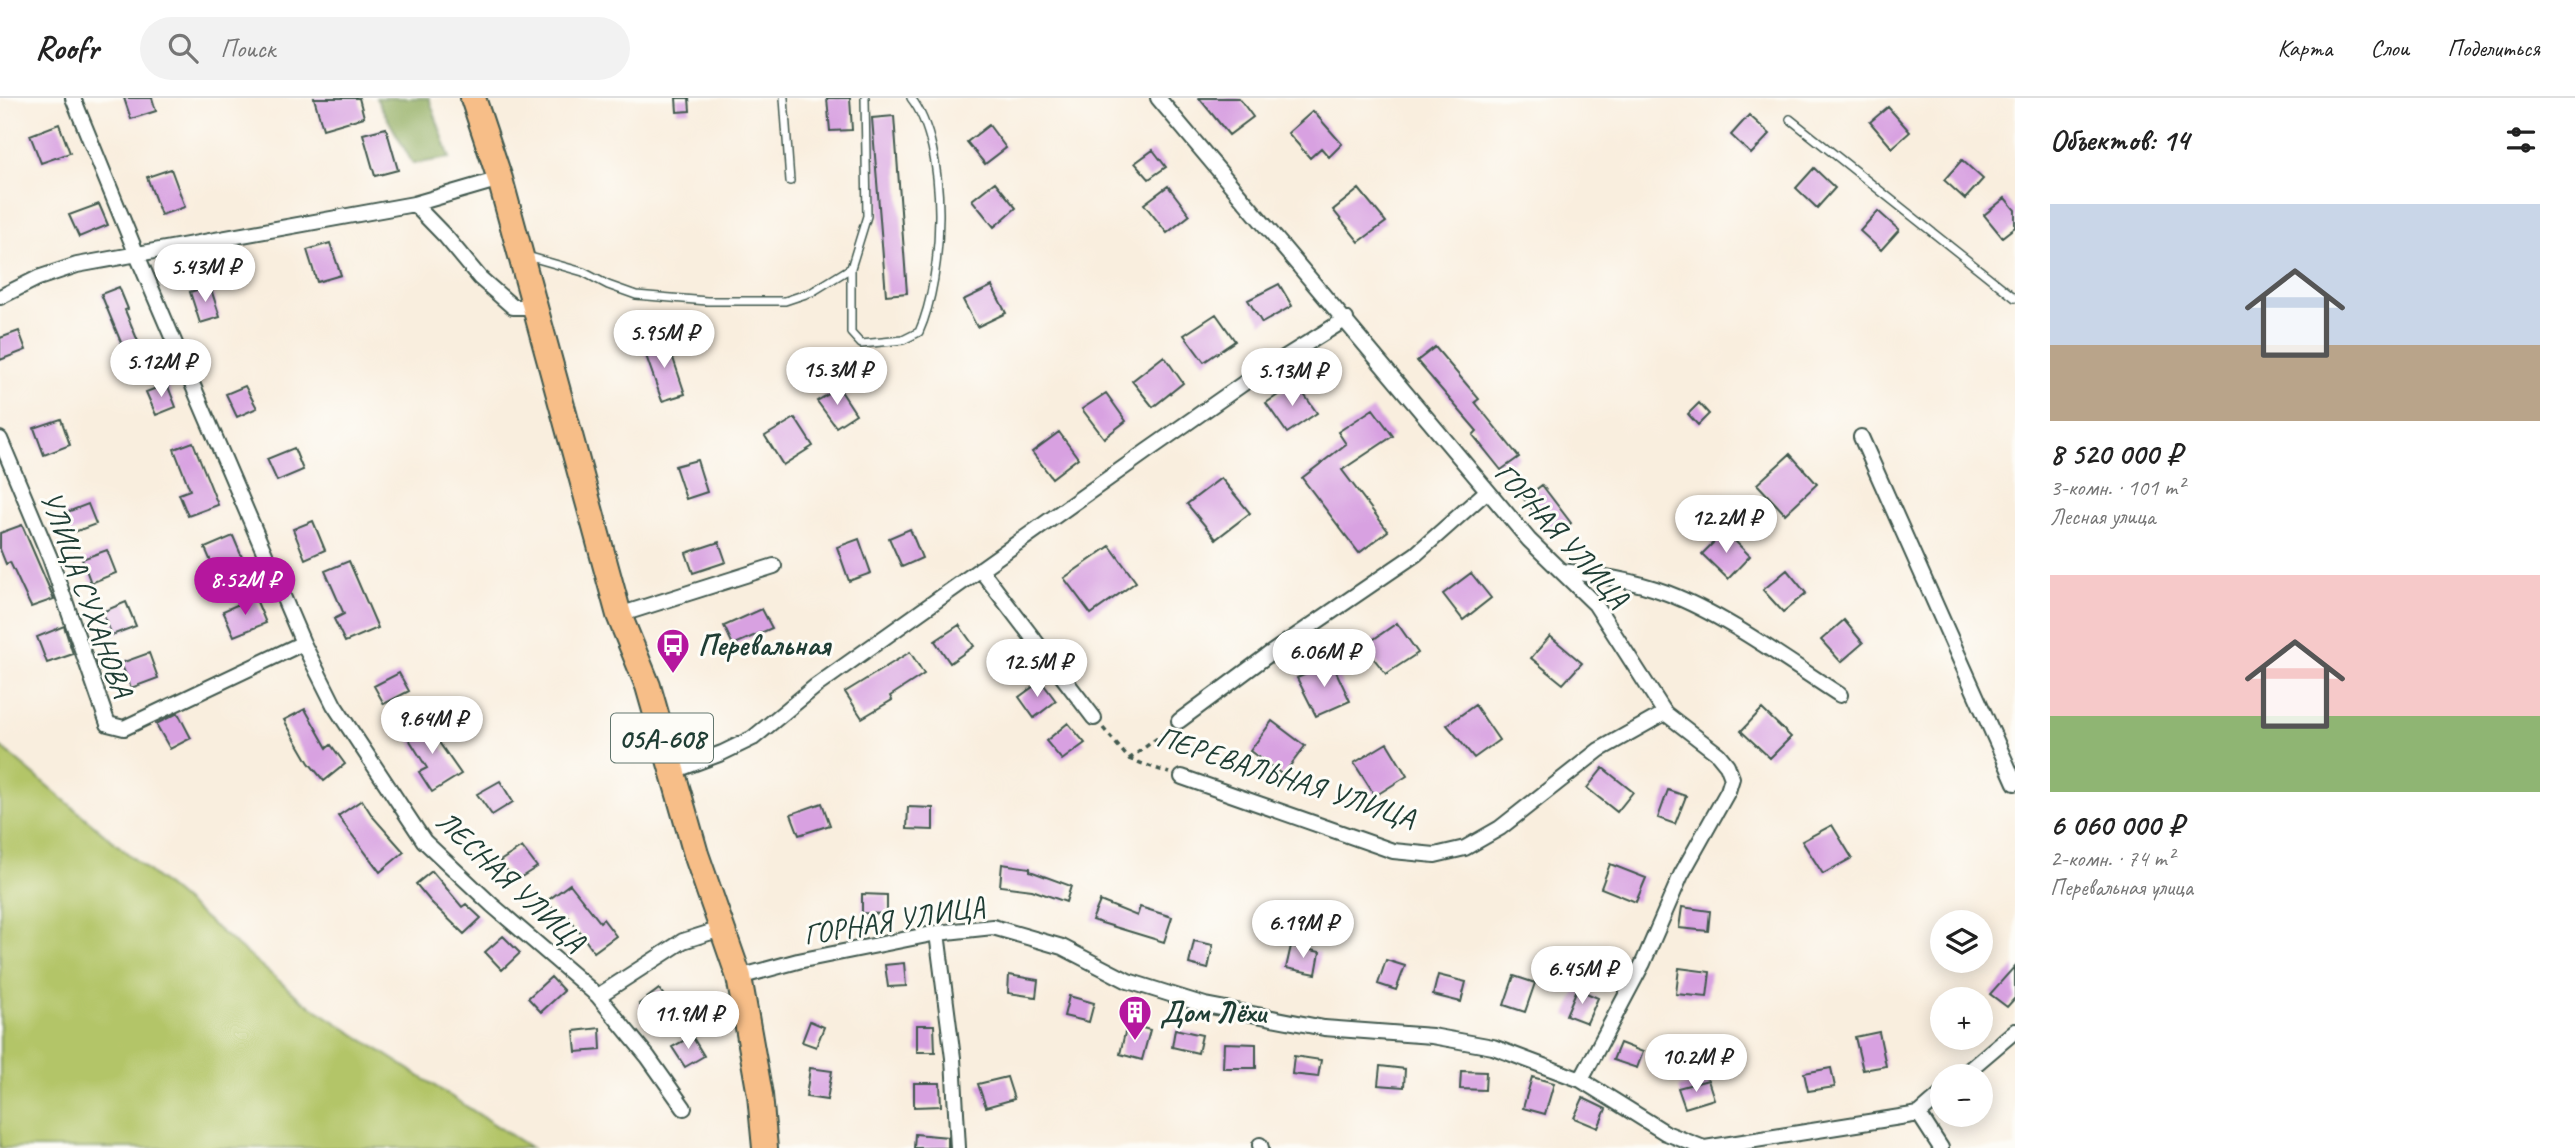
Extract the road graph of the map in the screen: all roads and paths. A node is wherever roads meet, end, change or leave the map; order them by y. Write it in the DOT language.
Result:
graph roads {
  1 [pos="73,98"];
  2 [pos="472,98"];
  3 [pos="784,98"];
  4 [pos="865,98"];
  5 [pos="911,98"];
  6 [pos="1158,98"];
  7 [pos="1790,119"];
  8 [pos="500,179"];
  9 [pos="790,180"];
  10 [pos="414,204"];
  11 [pos="520,254"];
  12 [pos="137,255"];
  13 [pos="851,268"];
  14 [pos="0,297"];
  15 [pos="2015,298"];
  16 [pos="534,307"];
  17 [pos="1346,319"];
  18 [pos="1861,437"];
  19 [pos="0,439"];
  20 [pos="1487,491"];
  21 [pos="774,566"];
  22 [pos="980,569"];
  23 [pos="1561,570"];
  24 [pos="619,615"];
  25 [pos="303,643"];
  26 [pos="1840,695"];
  27 [pos="1665,713"];
  28 [pos="1094,718"];
  29 [pos="1179,721"];
  30 [pos="1129,759"];
  31 [pos="671,772"];
  32 [pos="1181,777"];
  33 [pos="2015,783"];
  34 [pos="721,929"];
  35 [pos="937,933"];
  36 [pos="739,977"];
  37 [pos="598,996"];
  38 [pos="2015,1031"];
  39 [pos="1976,1064"];
  40 [pos="1581,1080"];
  41 [pos="1930,1104"];
  42 [pos="684,1108"];
  43 [pos="1919,1114"];
  44 [pos="765,1148"];
  45 [pos="958,1148"];
  46 [pos="1705,1148"];
  47 [pos="1941,1148"];
  1 -- 12 [label="street, ЛЕСНАЯ УЛИЦА"];
  2 -- 8 [label="highway, 05А-608"];
  3 -- 9 [label="lane"];
  4 -- 13 [label="lane"];
  5 -- 13 [label="lane"];
  6 -- 17 [label="street, ГОРНАЯ УЛИЦА"];
  7 -- 15 [label="lane"];
  8 -- 10 [label="street"];
  8 -- 11 [label="highway, 05А-608"];
  10 -- 12 [label="street"];
  10 -- 16 [label="street"];
  11 -- 13 [label="lane"];
  11 -- 16 [label="highway, 05А-608"];
  12 -- 14 [label="street"];
  12 -- 25 [label="street, ЛЕСНАЯ УЛИЦА"];
  16 -- 24 [label="highway, 05А-608"];
  17 -- 20 [label="street, ГОРНАЯ УЛИЦА"];
  17 -- 22 [label="street"];
  18 -- 33 [label="street"];
  19 -- 25 [label="street, УЛИЦА СУХАНОВА"];
  20 -- 23 [label="street, ГОРНАЯ УЛИЦА"];
  20 -- 29 [label="street"];
  21 -- 24 [label="street"];
  22 -- 28 [label="street"];
  22 -- 31 [label="street"];
  23 -- 26 [label="street"];
  23 -- 27 [label="street, ГОРНАЯ УЛИЦА"];
  24 -- 31 [label="highway, 05А-608"];
  25 -- 37 [label="street, ЛЕСНАЯ УЛИЦА"];
  27 -- 32 [label="street, ПЕРЕВАЛЬНАЯ УЛИЦА"];
  27 -- 40 [label="street, ГОРНАЯ УЛИЦА"];
  28 -- 30 [label="path, ПЕРЕВАЛЬНАЯ УЛИЦА"];
  29 -- 30 [label="path"];
  30 -- 32 [label="path, ПЕРЕВАЛЬНАЯ УЛИЦА"];
  31 -- 34 [label="highway, 05А-608"];
  34 -- 36 [label="highway, 05А-608"];
  34 -- 37 [label="street"];
  35 -- 36 [label="street, ГОРНАЯ УЛИЦА"];
  35 -- 40 [label="street, ГОРНАЯ УЛИЦА"];
  35 -- 45 [label="street"];
  36 -- 44 [label="highway, 05А-608"];
  37 -- 42 [label="street, ЛЕСНАЯ УЛИЦА"];
  38 -- 39 [label="street"];
  40 -- 46 [label="street, ГОРНАЯ УЛИЦА"];
  41 -- 43 [label="street"];
  43 -- 46 [label="street, ГОРНАЯ УЛИЦА"];
  43 -- 47 [label="street"];
}
